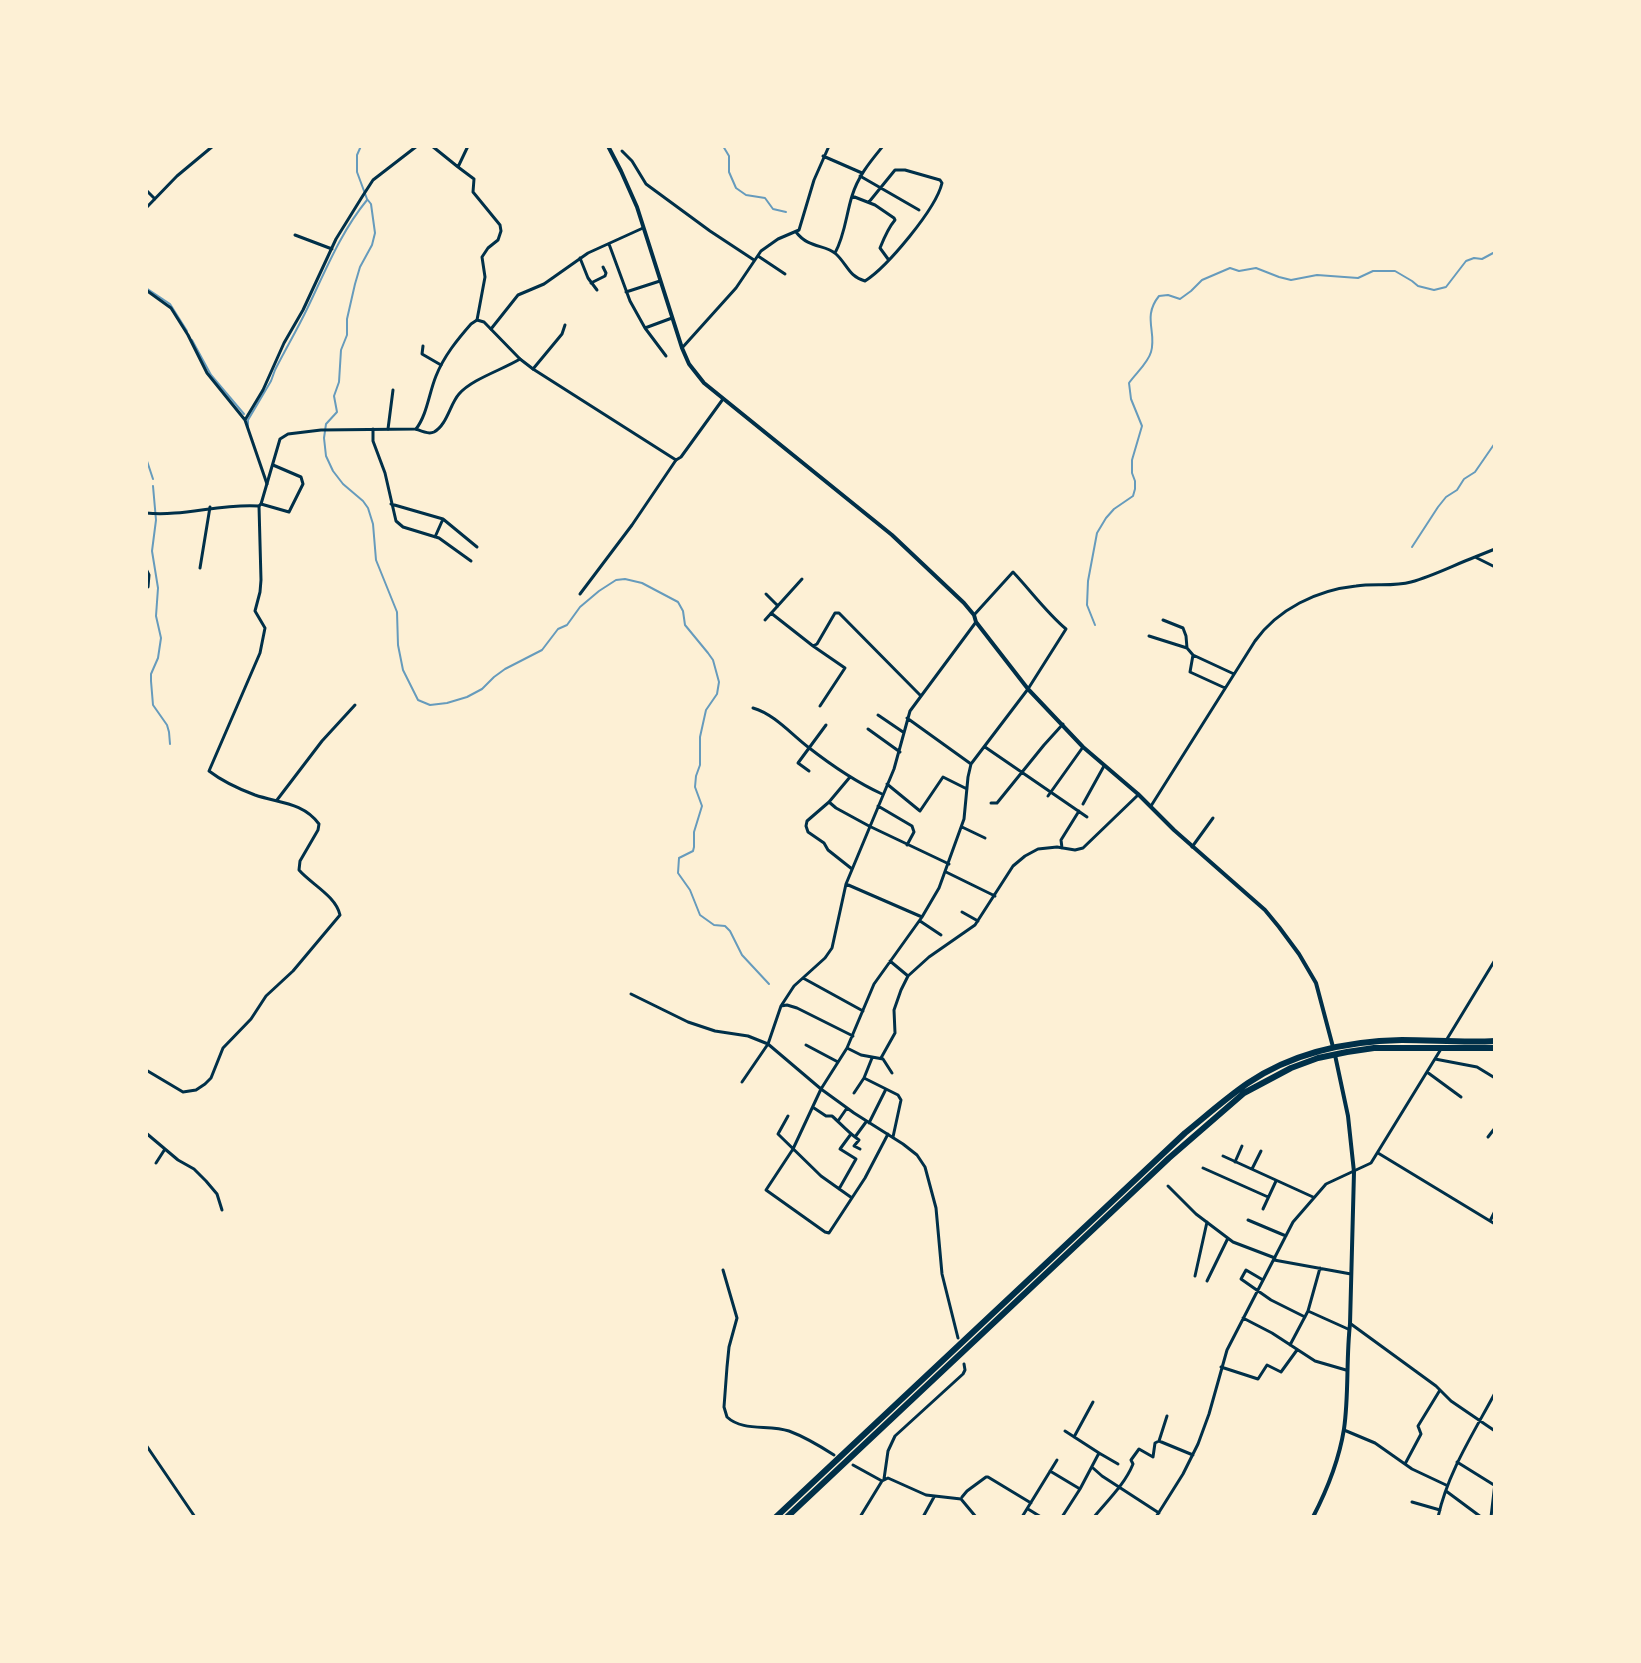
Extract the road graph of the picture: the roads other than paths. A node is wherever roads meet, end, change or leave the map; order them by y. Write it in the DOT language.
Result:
graph roads {
  1 [pos="213,146"];
  2 [pos="417,146"];
  3 [pos="432,146"];
  4 [pos="468,146"];
  5 [pos="608,146"];
  6 [pos="829,146"];
  7 [pos="883,146"];
  8 [pos="622,151"];
  9 [pos="823,156"];
  10 [pos="458,167"];
  11 [pos="861,174"];
  12 [pos="880,188"];
  13 [pos="146,190"];
  14 [pos="852,196"];
  15 [pos="155,199"];
  16 [pos="869,202"];
  17 [pos="146,208"];
  18 [pos="919,210"];
  19 [pos="643,228"];
  20 [pos="796,232"];
  21 [pos="295,235"];
  22 [pos="609,244"];
  23 [pos="332,249"];
  24 [pos="835,253"];
  25 [pos="580,258"];
  26 [pos="756,258"];
  27 [pos="888,259"];
  28 [pos="603,267"];
  29 [pos="785,274"];
  30 [pos="660,281"];
  31 [pos="591,283"];
  32 [pos="146,290"];
  33 [pos="597,290"];
  34 [pos="626,292"];
  35 [pos="672,318"];
  36 [pos="477,320"];
  37 [pos="565,325"];
  38 [pos="645,328"];
  39 [pos="491,329"];
  40 [pos="423,346"];
  41 [pos="682,348"];
  42 [pos="666,356"];
  43 [pos="520,359"];
  44 [pos="441,365"];
  45 [pos="533,369"];
  46 [pos="393,390"];
  47 [pos="723,399"];
  48 [pos="245,420"];
  49 [pos="373,429"];
  50 [pos="388,429"];
  51 [pos="416,429"];
  52 [pos="676,460"];
  53 [pos="273,465"];
  54 [pos="267,484"];
  55 [pos="391,504"];
  56 [pos="260,505"];
  57 [pos="210,507"];
  58 [pos="149,513"];
  59 [pos="443,519"];
  60 [pos="435,537"];
  61 [pos="477,547"];
  62 [pos="1495,549"];
  63 [pos="1475,557"];
  64 [pos="471,561"];
  65 [pos="1495,567"];
  66 [pos="200,568"];
  67 [pos="146,569"];
  68 [pos="802,579"];
  69 [pos="148,587"];
  70 [pos="580,594"];
  71 [pos="766,594"];
  72 [pos="778,606"];
  73 [pos="771,613"];
  74 [pos="974,615"];
  75 [pos="765,620"];
  76 [pos="1163,620"];
  77 [pos="976,622"];
  78 [pos="1149,636"];
  79 [pos="813,646"];
  80 [pos="1187,648"];
  81 [pos="1193,655"];
  82 [pos="1234,674"];
  83 [pos="1225,688"];
  84 [pos="1028,689"];
  85 [pos="920,695"];
  86 [pos="355,705"];
  87 [pos="820,706"];
  88 [pos="753,708"];
  89 [pos="878,715"];
  90 [pos="907,718"];
  91 [pos="1063,724"];
  92 [pos="826,725"];
  93 [pos="868,729"];
  94 [pos="903,732"];
  95 [pos="985,747"];
  96 [pos="1083,747"];
  97 [pos="809,748"];
  98 [pos="900,752"];
  99 [pos="971,764"];
  100 [pos="1104,766"];
  101 [pos="809,771"];
  102 [pos="1021,773"];
  103 [pos="850,777"];
  104 [pos="887,784"];
  105 [pos="967,789"];
  106 [pos="883,794"];
  107 [pos="1049,794"];
  108 [pos="1138,794"];
  109 [pos="277,800"];
  110 [pos="829,802"];
  111 [pos="991,803"];
  112 [pos="1083,804"];
  113 [pos="878,806"];
  114 [pos="1150,807"];
  115 [pos="1079,811"];
  116 [pos="1087,817"];
  117 [pos="1213,818"];
  118 [pos="869,826"];
  119 [pos="962,827"];
  120 [pos="985,838"];
  121 [pos="907,845"];
  122 [pos="1192,847"];
  123 [pos="1062,848"];
  124 [pos="949,864"];
  125 [pos="852,869"];
  126 [pos="946,872"];
  127 [pos="846,884"];
  128 [pos="995,896"];
  129 [pos="962,912"];
  130 [pos="921,919"];
  131 [pos="978,921"];
  132 [pos="941,935"];
  133 [pos="1495,960"];
  134 [pos="890,961"];
  135 [pos="908,976"];
  136 [pos="803,978"];
  137 [pos="631,994"];
  138 [pos="781,1006"];
  139 [pos="863,1011"];
  140 [pos="853,1036"];
  141 [pos="1495,1041"];
  142 [pos="768,1044"];
  143 [pos="806,1045"];
  144 [pos="847,1048"];
  145 [pos="1495,1048"];
  146 [pos="1436,1057"];
  147 [pos="872,1058"];
  148 [pos="881,1058"];
  149 [pos="838,1062"];
  150 [pos="146,1070"];
  151 [pos="1427,1072"];
  152 [pos="892,1073"];
  153 [pos="864,1078"];
  154 [pos="1495,1078"];
  155 [pos="742,1082"];
  156 [pos="821,1089"];
  157 [pos="886,1089"];
  158 [pos="854,1093"];
  159 [pos="1461,1097"];
  160 [pos="812,1106"];
  161 [pos="847,1108"];
  162 [pos="788,1116"];
  163 [pos="838,1121"];
  164 [pos="868,1122"];
  165 [pos="1495,1128"];
  166 [pos="146,1133"];
  167 [pos="853,1136"];
  168 [pos="890,1136"];
  169 [pos="1488,1137"];
  170 [pos="1242,1146"];
  171 [pos="165,1149"];
  172 [pos="793,1149"];
  173 [pos="860,1149"];
  174 [pos="1261,1151"];
  175 [pos="1378,1153"];
  176 [pos="1223,1156"];
  177 [pos="1235,1162"];
  178 [pos="156,1163"];
  179 [pos="1203,1168"];
  180 [pos="1252,1169"];
  181 [pos="1354,1172"];
  182 [pos="1276,1181"];
  183 [pos="1168,1186"];
  184 [pos="839,1189"];
  185 [pos="1268,1197"];
  186 [pos="1313,1197"];
  187 [pos="852,1198"];
  188 [pos="1263,1209"];
  189 [pos="222,1210"];
  190 [pos="1495,1211"];
  191 [pos="1248,1220"];
  192 [pos="1490,1221"];
  193 [pos="1207,1222"];
  194 [pos="1495,1224"];
  195 [pos="1286,1236"];
  196 [pos="1228,1238"];
  197 [pos="1274,1259"];
  198 [pos="1320,1268"];
  199 [pos="723,1270"];
  200 [pos="1351,1274"];
  201 [pos="1195,1276"];
  202 [pos="1263,1280"];
  203 [pos="1207,1281"];
  204 [pos="1257,1291"];
  205 [pos="1308,1311"];
  206 [pos="1305,1317"];
  207 [pos="1243,1318"];
  208 [pos="1350,1327"];
  209 [pos="958,1338"];
  210 [pos="1290,1345"];
  211 [pos="1297,1350"];
  212 [pos="964,1364"];
  213 [pos="1221,1367"];
  214 [pos="1346,1370"];
  215 [pos="1440,1390"];
  216 [pos="1495,1393"];
  217 [pos="1093,1402"];
  218 [pos="1167,1416"];
  219 [pos="1480,1421"];
  220 [pos="1344,1430"];
  221 [pos="1065,1431"];
  222 [pos="1495,1431"];
  223 [pos="1074,1437"];
  224 [pos="1159,1441"];
  225 [pos="146,1445"];
  226 [pos="1099,1453"];
  227 [pos="834,1455"];
  228 [pos="1193,1455"];
  229 [pos="1057,1460"];
  230 [pos="1457,1462"];
  231 [pos="1118,1464"];
  232 [pos="1405,1464"];
  233 [pos="853,1465"];
  234 [pos="1092,1467"];
  235 [pos="1050,1471"];
  236 [pos="883,1480"];
  237 [pos="1495,1484"];
  238 [pos="1119,1487"];
  239 [pos="1446,1488"];
  240 [pos="1080,1489"];
  241 [pos="934,1497"];
  242 [pos="961,1499"];
  243 [pos="1412,1502"];
  244 [pos="1031,1503"];
  245 [pos="1493,1506"];
  246 [pos="1028,1509"];
  247 [pos="1440,1510"];
  248 [pos="1158,1515"];
  249 [pos="195,1517"];
  250 [pos="776,1517"];
  251 [pos="787,1517"];
  252 [pos="860,1517"];
  253 [pos="923,1517"];
  254 [pos="976,1517"];
  255 [pos="1022,1517"];
  256 [pos="1041,1517"];
  257 [pos="1062,1517"];
  258 [pos="1094,1517"];
  259 [pos="1313,1517"];
  260 [pos="1438,1517"];
  261 [pos="1481,1517"];
  262 [pos="1491,1517"];
  1 -- 15 [label="street"];
  2 -- 23 [label="street"];
  3 -- 10 [label="street"];
  4 -- 10 [label="street"];
  5 -- 19 [label="main road"];
  6 -- 9 [label="street"];
  7 -- 11 [label="street"];
  8 -- 26 [label="street"];
  9 -- 11 [label="street"];
  9 -- 20 [label="street"];
  10 -- 36 [label="street"];
  11 -- 12 [label="street"];
  11 -- 14 [label="street"];
  12 -- 16 [label="street"];
  12 -- 18 [label="street"];
  12 -- 27 [label="street"];
  13 -- 15 [label="street"];
  14 -- 16 [label="street"];
  14 -- 24 [label="street"];
  15 -- 17 [label="street"];
  16 -- 27 [label="street"];
  19 -- 22 [label="street"];
  19 -- 30 [label="main road"];
  20 -- 24 [label="street"];
  20 -- 26 [label="street"];
  21 -- 23 [label="street"];
  22 -- 25 [label="street"];
  22 -- 34 [label="street"];
  23 -- 48 [label="street"];
  24 -- 27 [label="street"];
  25 -- 31 [label="street"];
  25 -- 39 [label="street"];
  26 -- 29 [label="street"];
  26 -- 41 [label="street"];
  28 -- 31 [label="street"];
  30 -- 34 [label="street"];
  30 -- 35 [label="main road"];
  31 -- 33 [label="street"];
  32 -- 48 [label="street"];
  34 -- 38 [label="street"];
  35 -- 38 [label="street"];
  35 -- 41 [label="main road"];
  36 -- 39 [label="street"];
  36 -- 44 [label="street"];
  37 -- 45 [label="street"];
  38 -- 42 [label="street"];
  39 -- 43 [label="street"];
  40 -- 44 [label="street"];
  41 -- 47 [label="main road"];
  43 -- 45 [label="street"];
  43 -- 51 [label="street"];
  44 -- 51 [label="street"];
  45 -- 52 [label="street"];
  46 -- 50 [label="street"];
  47 -- 52 [label="street"];
  47 -- 74 [label="main road"];
  48 -- 54 [label="street"];
  49 -- 50 [label="street"];
  49 -- 53 [label="street"];
  49 -- 55 [label="street"];
  50 -- 51 [label="street"];
  52 -- 70 [label="street"];
  53 -- 54 [label="street"];
  53 -- 56 [label="street"];
  54 -- 56 [label="street"];
  55 -- 59 [label="street"];
  55 -- 60 [label="street"];
  56 -- 57 [label="street"];
  56 -- 109 [label="street"];
  57 -- 58 [label="street"];
  57 -- 66 [label="street"];
  59 -- 60 [label="street"];
  59 -- 61 [label="street"];
  60 -- 64 [label="street"];
  62 -- 63 [label="street"];
  63 -- 65 [label="street"];
  63 -- 82 [label="street"];
  67 -- 69 [label="street"];
  68 -- 72 [label="street"];
  71 -- 72 [label="street"];
  72 -- 73 [label="street"];
  73 -- 75 [label="street"];
  73 -- 79 [label="street"];
  74 -- 77 [label="main road"];
  74 -- 84 [label="street"];
  76 -- 80 [label="street"];
  77 -- 84 [label="main road"];
  77 -- 85 [label="street"];
  78 -- 80 [label="street"];
  79 -- 85 [label="street"];
  79 -- 87 [label="street"];
  80 -- 81 [label="street"];
  81 -- 82 [label="street"];
  81 -- 83 [label="street"];
  82 -- 83 [label="street"];
  83 -- 114 [label="street"];
  84 -- 91 [label="main road"];
  84 -- 95 [label="street"];
  85 -- 90 [label="street"];
  86 -- 109 [label="street"];
  88 -- 97 [label="street"];
  89 -- 94 [label="street"];
  90 -- 94 [label="street"];
  90 -- 99 [label="street"];
  91 -- 96 [label="main road"];
  91 -- 102 [label="street"];
  92 -- 97 [label="street"];
  93 -- 98 [label="street"];
  94 -- 98 [label="street"];
  95 -- 99 [label="street"];
  95 -- 102 [label="street"];
  96 -- 100 [label="main road"];
  96 -- 107 [label="street"];
  97 -- 101 [label="street"];
  97 -- 103 [label="street"];
  98 -- 104 [label="street"];
  99 -- 105 [label="street"];
  100 -- 108 [label="main road"];
  100 -- 112 [label="street"];
  102 -- 107 [label="street"];
  102 -- 111 [label="street"];
  103 -- 106 [label="street"];
  103 -- 110 [label="street"];
  104 -- 105 [label="street"];
  104 -- 106 [label="street"];
  105 -- 119 [label="street"];
  106 -- 113 [label="street"];
  107 -- 115 [label="street"];
  108 -- 114 [label="main road"];
  108 -- 123 [label="street"];
  109 -- 150 [label="street"];
  110 -- 118 [label="street"];
  110 -- 125 [label="street"];
  113 -- 118 [label="street"];
  113 -- 121 [label="street"];
  114 -- 122 [label="main road"];
  115 -- 116 [label="street"];
  115 -- 123 [label="street"];
  117 -- 122 [label="street"];
  118 -- 121 [label="street"];
  118 -- 125 [label="street"];
  119 -- 120 [label="street"];
  119 -- 124 [label="street"];
  121 -- 124 [label="street"];
  122 -- 181 [label="main road"];
  123 -- 128 [label="street"];
  124 -- 126 [label="street"];
  125 -- 127 [label="street"];
  126 -- 128 [label="street"];
  126 -- 130 [label="street"];
  127 -- 130 [label="street"];
  127 -- 136 [label="street"];
  128 -- 131 [label="street"];
  129 -- 131 [label="street"];
  130 -- 132 [label="street"];
  130 -- 134 [label="street"];
  131 -- 135 [label="street"];
  133 -- 146 [label="street"];
  134 -- 135 [label="street"];
  134 -- 139 [label="street"];
  135 -- 148 [label="street"];
  136 -- 138 [label="street"];
  136 -- 139 [label="street"];
  137 -- 142 [label="street"];
  138 -- 140 [label="street"];
  138 -- 142 [label="street"];
  139 -- 140 [label="street"];
  140 -- 144 [label="street"];
  141 -- 250 [label="highway"];
  142 -- 155 [label="street"];
  142 -- 156 [label="street"];
  143 -- 149 [label="street"];
  144 -- 147 [label="street"];
  144 -- 149 [label="street"];
  145 -- 251 [label="highway"];
  146 -- 151 [label="street"];
  146 -- 154 [label="street"];
  147 -- 148 [label="street"];
  147 -- 153 [label="street"];
  148 -- 152 [label="street"];
  149 -- 156 [label="street"];
  151 -- 159 [label="street"];
  151 -- 175 [label="street"];
  153 -- 157 [label="street"];
  153 -- 158 [label="street"];
  156 -- 160 [label="street"];
  156 -- 161 [label="street"];
  157 -- 164 [label="street"];
  157 -- 168 [label="street"];
  160 -- 163 [label="street"];
  160 -- 172 [label="street"];
  161 -- 163 [label="street"];
  161 -- 164 [label="street"];
  162 -- 172 [label="street"];
  163 -- 167 [label="street"];
  164 -- 167 [label="street"];
  164 -- 168 [label="street"];
  165 -- 169 [label="street"];
  166 -- 171 [label="street"];
  167 -- 173 [label="street"];
  167 -- 184 [label="street"];
  168 -- 187 [label="street"];
  168 -- 209 [label="street"];
  170 -- 177 [label="street"];
  171 -- 178 [label="street"];
  171 -- 189 [label="street"];
  172 -- 184 [label="street"];
  172 -- 187 [label="street"];
  174 -- 180 [label="street"];
  175 -- 181 [label="street"];
  175 -- 192 [label="street"];
  176 -- 177 [label="street"];
  177 -- 180 [label="street"];
  179 -- 185 [label="street"];
  180 -- 182 [label="street"];
  181 -- 186 [label="street"];
  181 -- 200 [label="main road"];
  182 -- 185 [label="street"];
  182 -- 186 [label="street"];
  183 -- 193 [label="street"];
  184 -- 187 [label="street"];
  185 -- 188 [label="street"];
  186 -- 195 [label="street"];
  190 -- 192 [label="street"];
  191 -- 195 [label="street"];
  192 -- 194 [label="street"];
  193 -- 196 [label="street"];
  193 -- 201 [label="street"];
  195 -- 197 [label="street"];
  196 -- 197 [label="street"];
  196 -- 203 [label="street"];
  197 -- 198 [label="street"];
  197 -- 202 [label="street"];
  198 -- 200 [label="street"];
  198 -- 205 [label="street"];
  199 -- 227 [label="street"];
  200 -- 208 [label="main road"];
  202 -- 204 [label="street"];
  202 -- 204 [label="street"];
  204 -- 206 [label="street"];
  204 -- 207 [label="street"];
  205 -- 206 [label="street"];
  205 -- 208 [label="street"];
  206 -- 210 [label="street"];
  207 -- 210 [label="street"];
  207 -- 213 [label="street"];
  208 -- 214 [label="main road"];
  208 -- 215 [label="street"];
  210 -- 211 [label="street"];
  211 -- 213 [label="street"];
  211 -- 214 [label="street"];
  212 -- 236 [label="street"];
  213 -- 228 [label="street"];
  214 -- 220 [label="main road"];
  215 -- 219 [label="street"];
  215 -- 232 [label="street"];
  216 -- 219 [label="street"];
  217 -- 223 [label="street"];
  218 -- 224 [label="street"];
  219 -- 222 [label="street"];
  219 -- 230 [label="street"];
  220 -- 232 [label="street"];
  220 -- 259 [label="main road"];
  221 -- 223 [label="street"];
  223 -- 226 [label="street"];
  224 -- 228 [label="street"];
  224 -- 238 [label="street"];
  225 -- 249 [label="street"];
  226 -- 231 [label="street"];
  226 -- 234 [label="street"];
  228 -- 248 [label="street"];
  229 -- 235 [label="street"];
  230 -- 237 [label="street"];
  230 -- 239 [label="street"];
  232 -- 239 [label="street"];
  233 -- 236 [label="street"];
  234 -- 238 [label="street"];
  234 -- 240 [label="street"];
  235 -- 240 [label="street"];
  235 -- 244 [label="street"];
  236 -- 241 [label="street"];
  236 -- 252 [label="street"];
  237 -- 245 [label="street"];
  238 -- 248 [label="street"];
  238 -- 258 [label="street"];
  239 -- 247 [label="street"];
  239 -- 261 [label="street"];
  240 -- 257 [label="street"];
  241 -- 242 [label="street"];
  241 -- 253 [label="street"];
  242 -- 244 [label="street"];
  242 -- 254 [label="street"];
  243 -- 247 [label="street"];
  244 -- 246 [label="street"];
  245 -- 262 [label="street"];
  246 -- 255 [label="street"];
  246 -- 256 [label="street"];
  247 -- 260 [label="street"];
}
